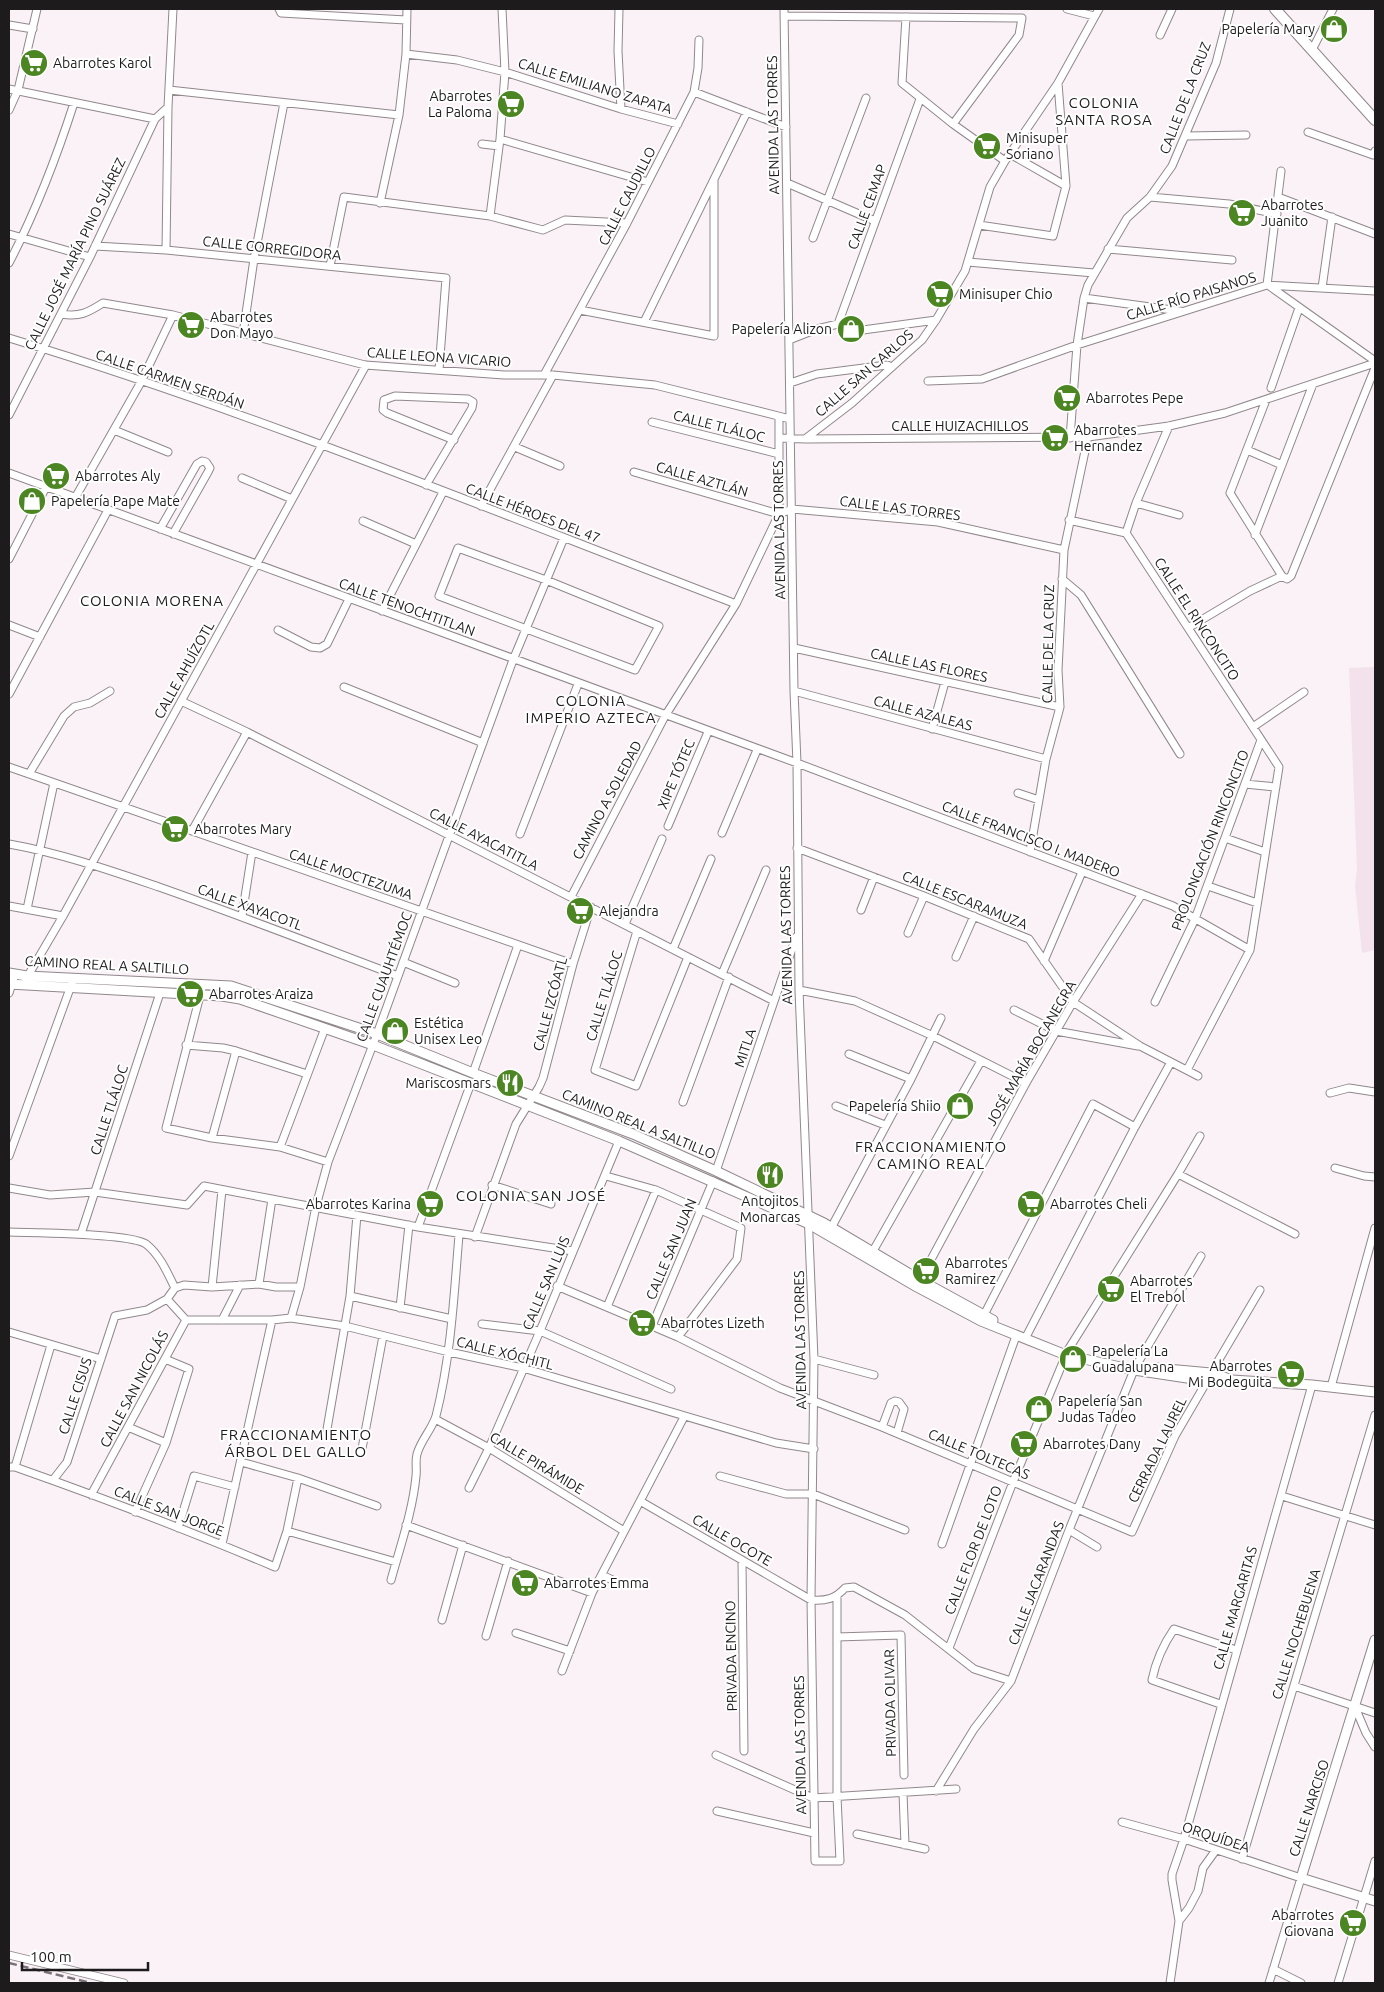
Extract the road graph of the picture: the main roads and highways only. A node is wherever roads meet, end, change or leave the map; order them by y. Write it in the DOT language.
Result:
graph roads {
  1 [pos="1275,9"];
  2 [pos="1375,120"];
  1 -- 2 [label="main road"];
}
